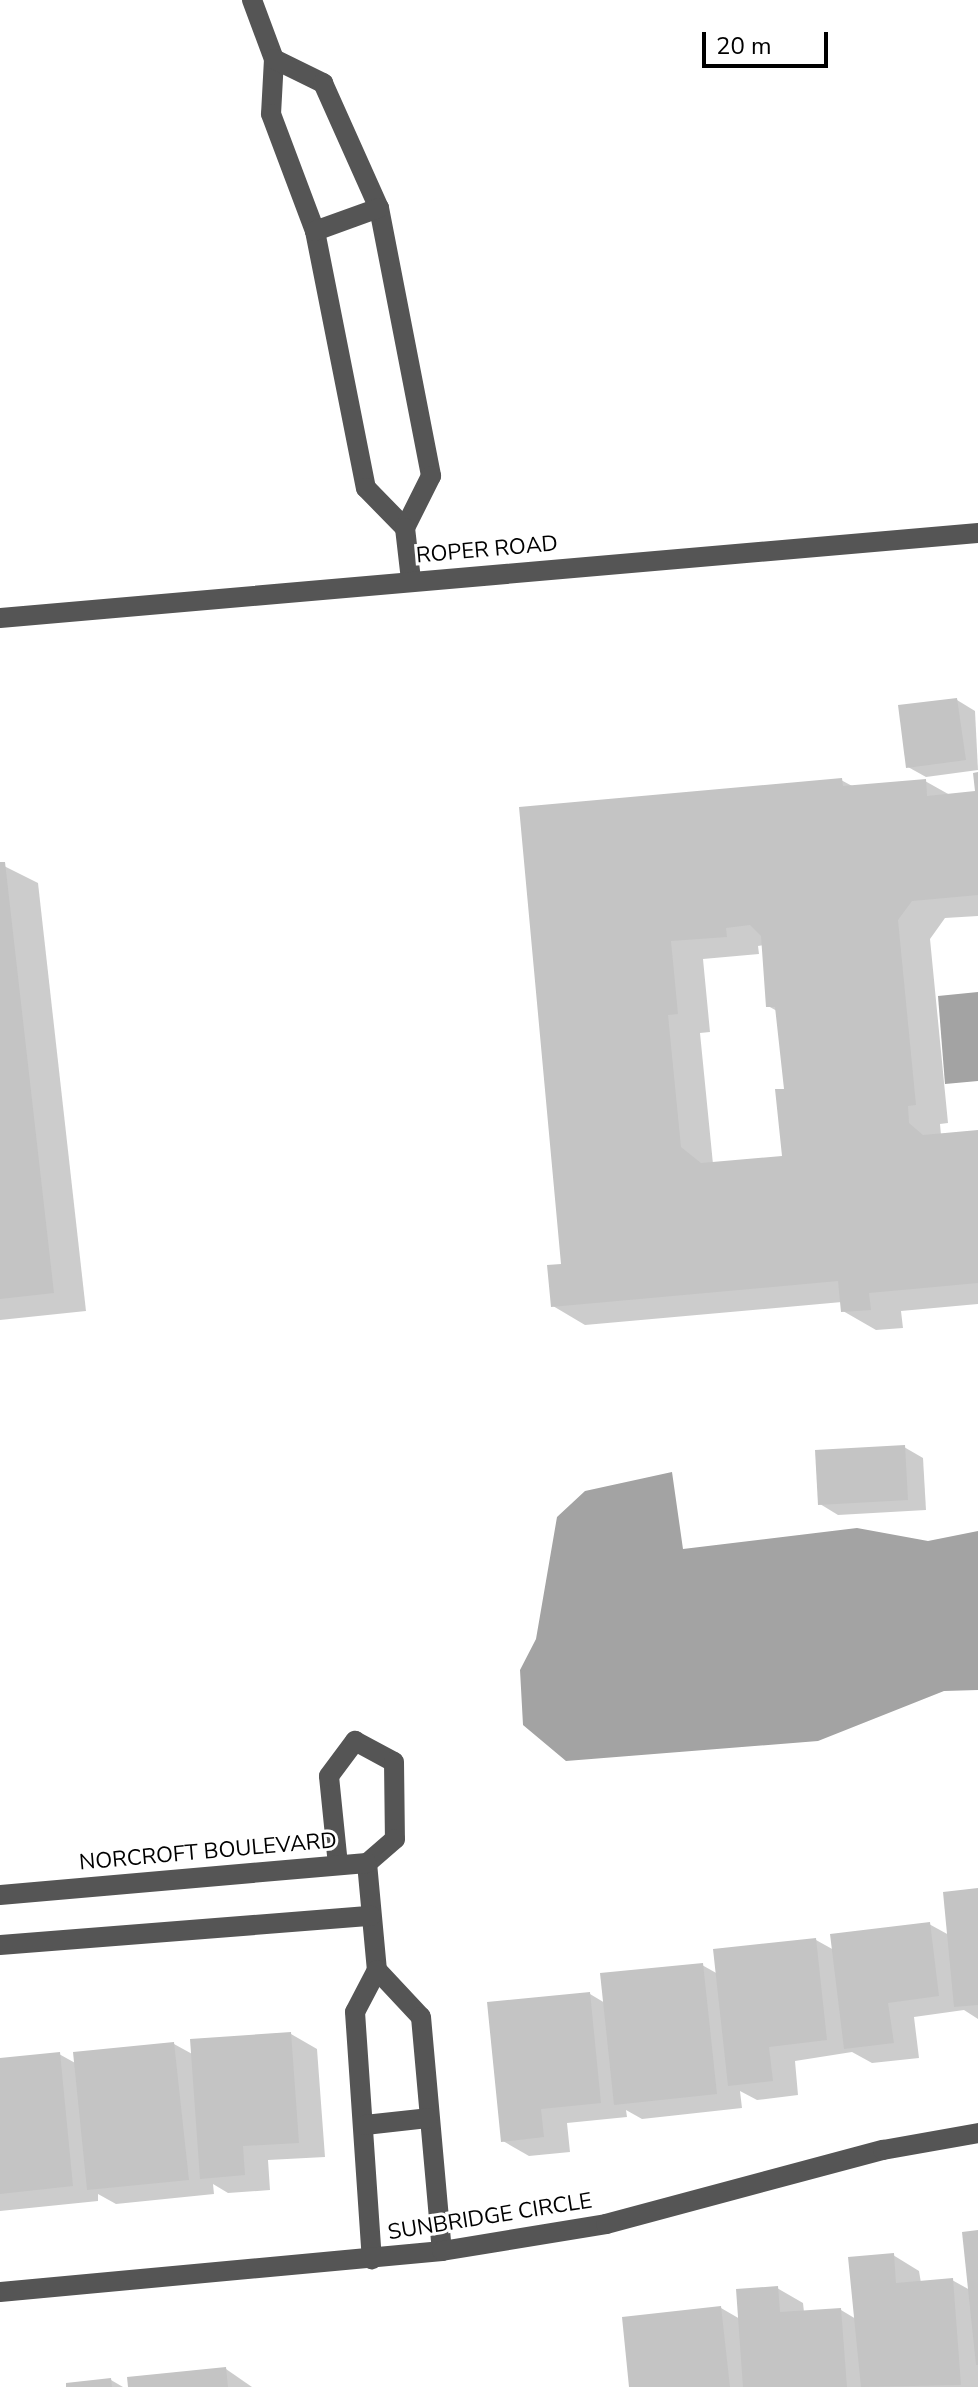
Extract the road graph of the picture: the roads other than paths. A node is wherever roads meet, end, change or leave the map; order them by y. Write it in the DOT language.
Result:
graph roads {
  1 [pos="252,0"];
  2 [pos="274,59"];
  3 [pos="379,208"];
  4 [pos="315,231"];
  5 [pos="405,528"];
  6 [pos="978,533"];
  7 [pos="411,580"];
  8 [pos="0,618"];
  9 [pos="367,1863"];
  10 [pos="338,1865"];
  11 [pos="0,1895"];
  12 [pos="371,1916"];
  13 [pos="0,1945"];
  14 [pos="377,1970"];
  15 [pos="428,2118"];
  16 [pos="365,2125"];
  17 [pos="978,2133"];
  18 [pos="442,2251"];
  19 [pos="372,2259"];
  20 [pos="0,2292"];
  1 -- 2 [label="street"];
  2 -- 3 [label="street"];
  2 -- 4 [label="street"];
  3 -- 4 [label="street"];
  3 -- 5 [label="street"];
  4 -- 5 [label="street"];
  5 -- 7 [label="street"];
  6 -- 7 [label="street, ROPER ROAD"];
  7 -- 8 [label="street, ROPER ROAD"];
  9 -- 10 [label="street, NORCROFT BOULEVARD"];
  9 -- 10 [label="street"];
  9 -- 12 [label="street, NORCROFT BOULEVARD"];
  10 -- 11 [label="street, NORCROFT BOULEVARD"];
  12 -- 13 [label="street"];
  12 -- 14 [label="street, NORCROFT BOULEVARD"];
  14 -- 15 [label="street"];
  14 -- 16 [label="street"];
  15 -- 16 [label="street"];
  15 -- 18 [label="street"];
  16 -- 19 [label="street"];
  17 -- 18 [label="street, SUNBRIDGE CIRCLE"];
  18 -- 19 [label="street, SUNBRIDGE CIRCLE"];
  19 -- 20 [label="street, SUNBRIDGE CIRCLE"];
}
